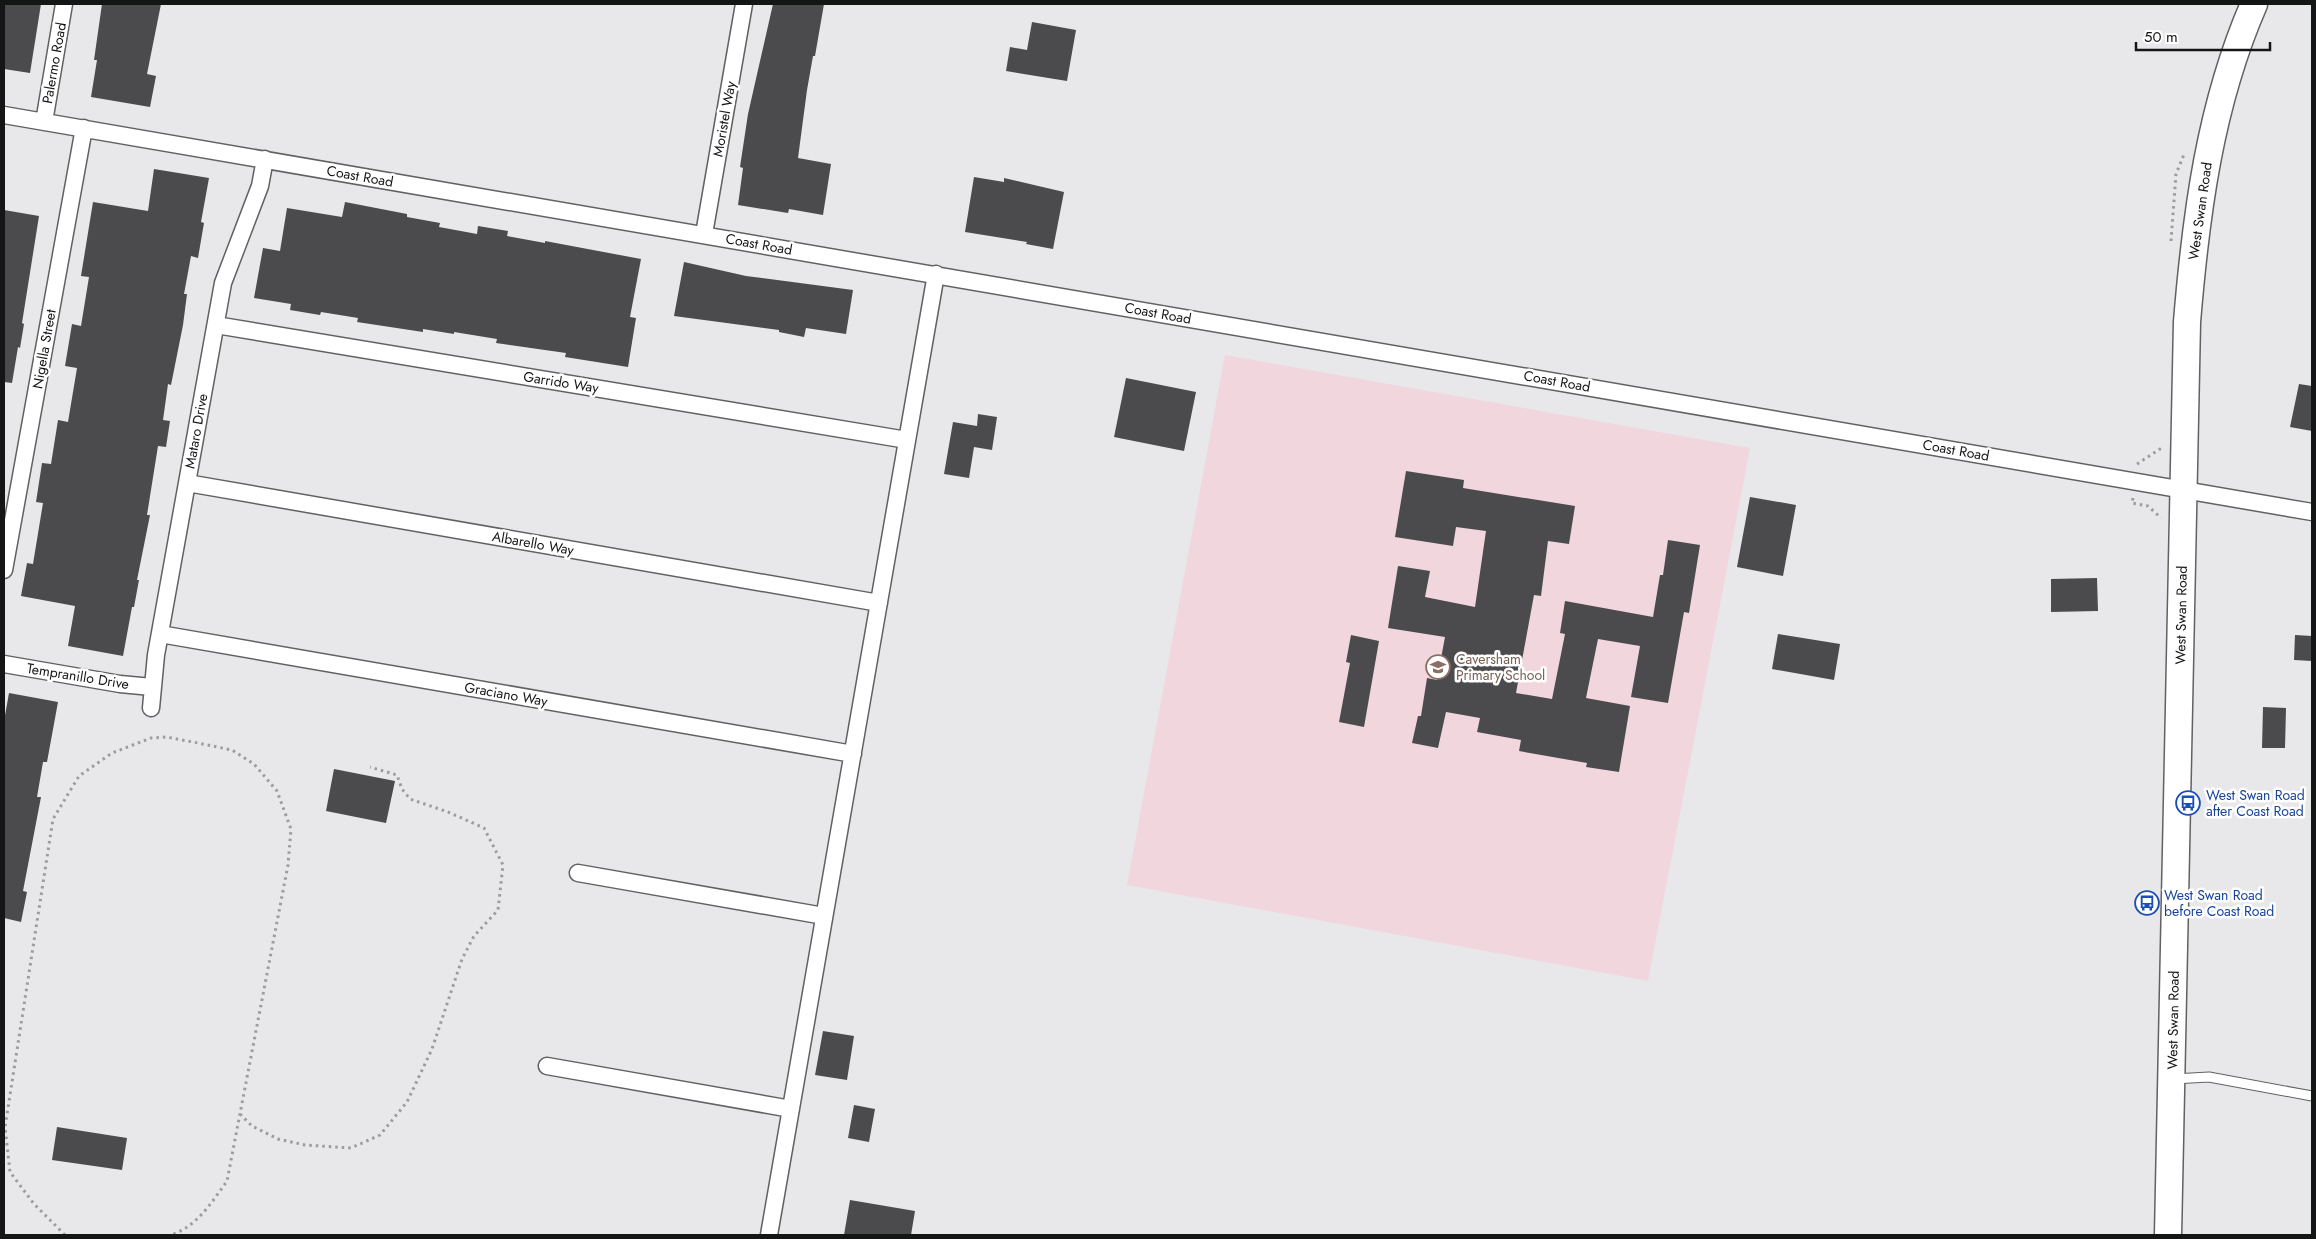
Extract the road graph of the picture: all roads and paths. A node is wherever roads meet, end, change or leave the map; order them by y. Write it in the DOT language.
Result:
graph roads {
  1 [pos="64,4"];
  2 [pos="744,4"];
  3 [pos="2254,4"];
  4 [pos="4,115"];
  5 [pos="44,122"];
  6 [pos="84,128"];
  7 [pos="264,159"];
  8 [pos="704,234"];
  9 [pos="936,274"];
  10 [pos="216,325"];
  11 [pos="907,440"];
  12 [pos="187,483"];
  13 [pos="2184,490"];
  14 [pos="2312,512"];
  15 [pos="4,570"];
  16 [pos="879,603"];
  17 [pos="160,634"];
  18 [pos="4,664"];
  19 [pos="152,687"];
  20 [pos="151,708"];
  21 [pos="852,754"];
  22 [pos="370,767"];
  23 [pos="578,873"];
  24 [pos="824,916"];
  25 [pos="547,1066"];
  26 [pos="2172,1079"];
  27 [pos="2312,1096"];
  28 [pos="791,1109"];
  29 [pos="240,1114"];
  30 [pos="65,1235"];
  31 [pos="170,1235"];
  32 [pos="769,1235"];
  33 [pos="2168,1235"];
  1 -- 5 [label="street, Palermo Road"];
  2 -- 8 [label="street, Moristel Way"];
  3 -- 13 [label="main road, West Swan Road"];
  4 -- 5 [label="street, Coast Road"];
  5 -- 6 [label="street, Coast Road"];
  6 -- 7 [label="street, Coast Road"];
  6 -- 15 [label="street, Nigella Street"];
  7 -- 8 [label="street, Coast Road"];
  7 -- 10 [label="street, Mataro Drive"];
  8 -- 9 [label="street, Coast Road"];
  9 -- 11 [label="street"];
  9 -- 13 [label="street, Coast Road"];
  10 -- 11 [label="street, Garrido Way"];
  10 -- 12 [label="street, Mataro Drive"];
  11 -- 16 [label="street"];
  12 -- 16 [label="street, Albarello Way"];
  12 -- 17 [label="street, Mataro Drive"];
  13 -- 14 [label="street, Coast Road"];
  13 -- 26 [label="main road, West Swan Road"];
  16 -- 21 [label="street"];
  17 -- 19 [label="street, Mataro Drive"];
  17 -- 21 [label="street, Graciano Way"];
  18 -- 19 [label="street, Tempranillo Drive"];
  19 -- 20 [label="street, Mataro Drive"];
  21 -- 24 [label="street"];
  22 -- 29 [label="path"];
  23 -- 24 [label="street"];
  24 -- 28 [label="street"];
  25 -- 28 [label="street"];
  26 -- 27 [label="lane"];
  26 -- 33 [label="main road, West Swan Road"];
  28 -- 32 [label="street"];
  29 -- 30 [label="path"];
  29 -- 31 [label="path"];
}
